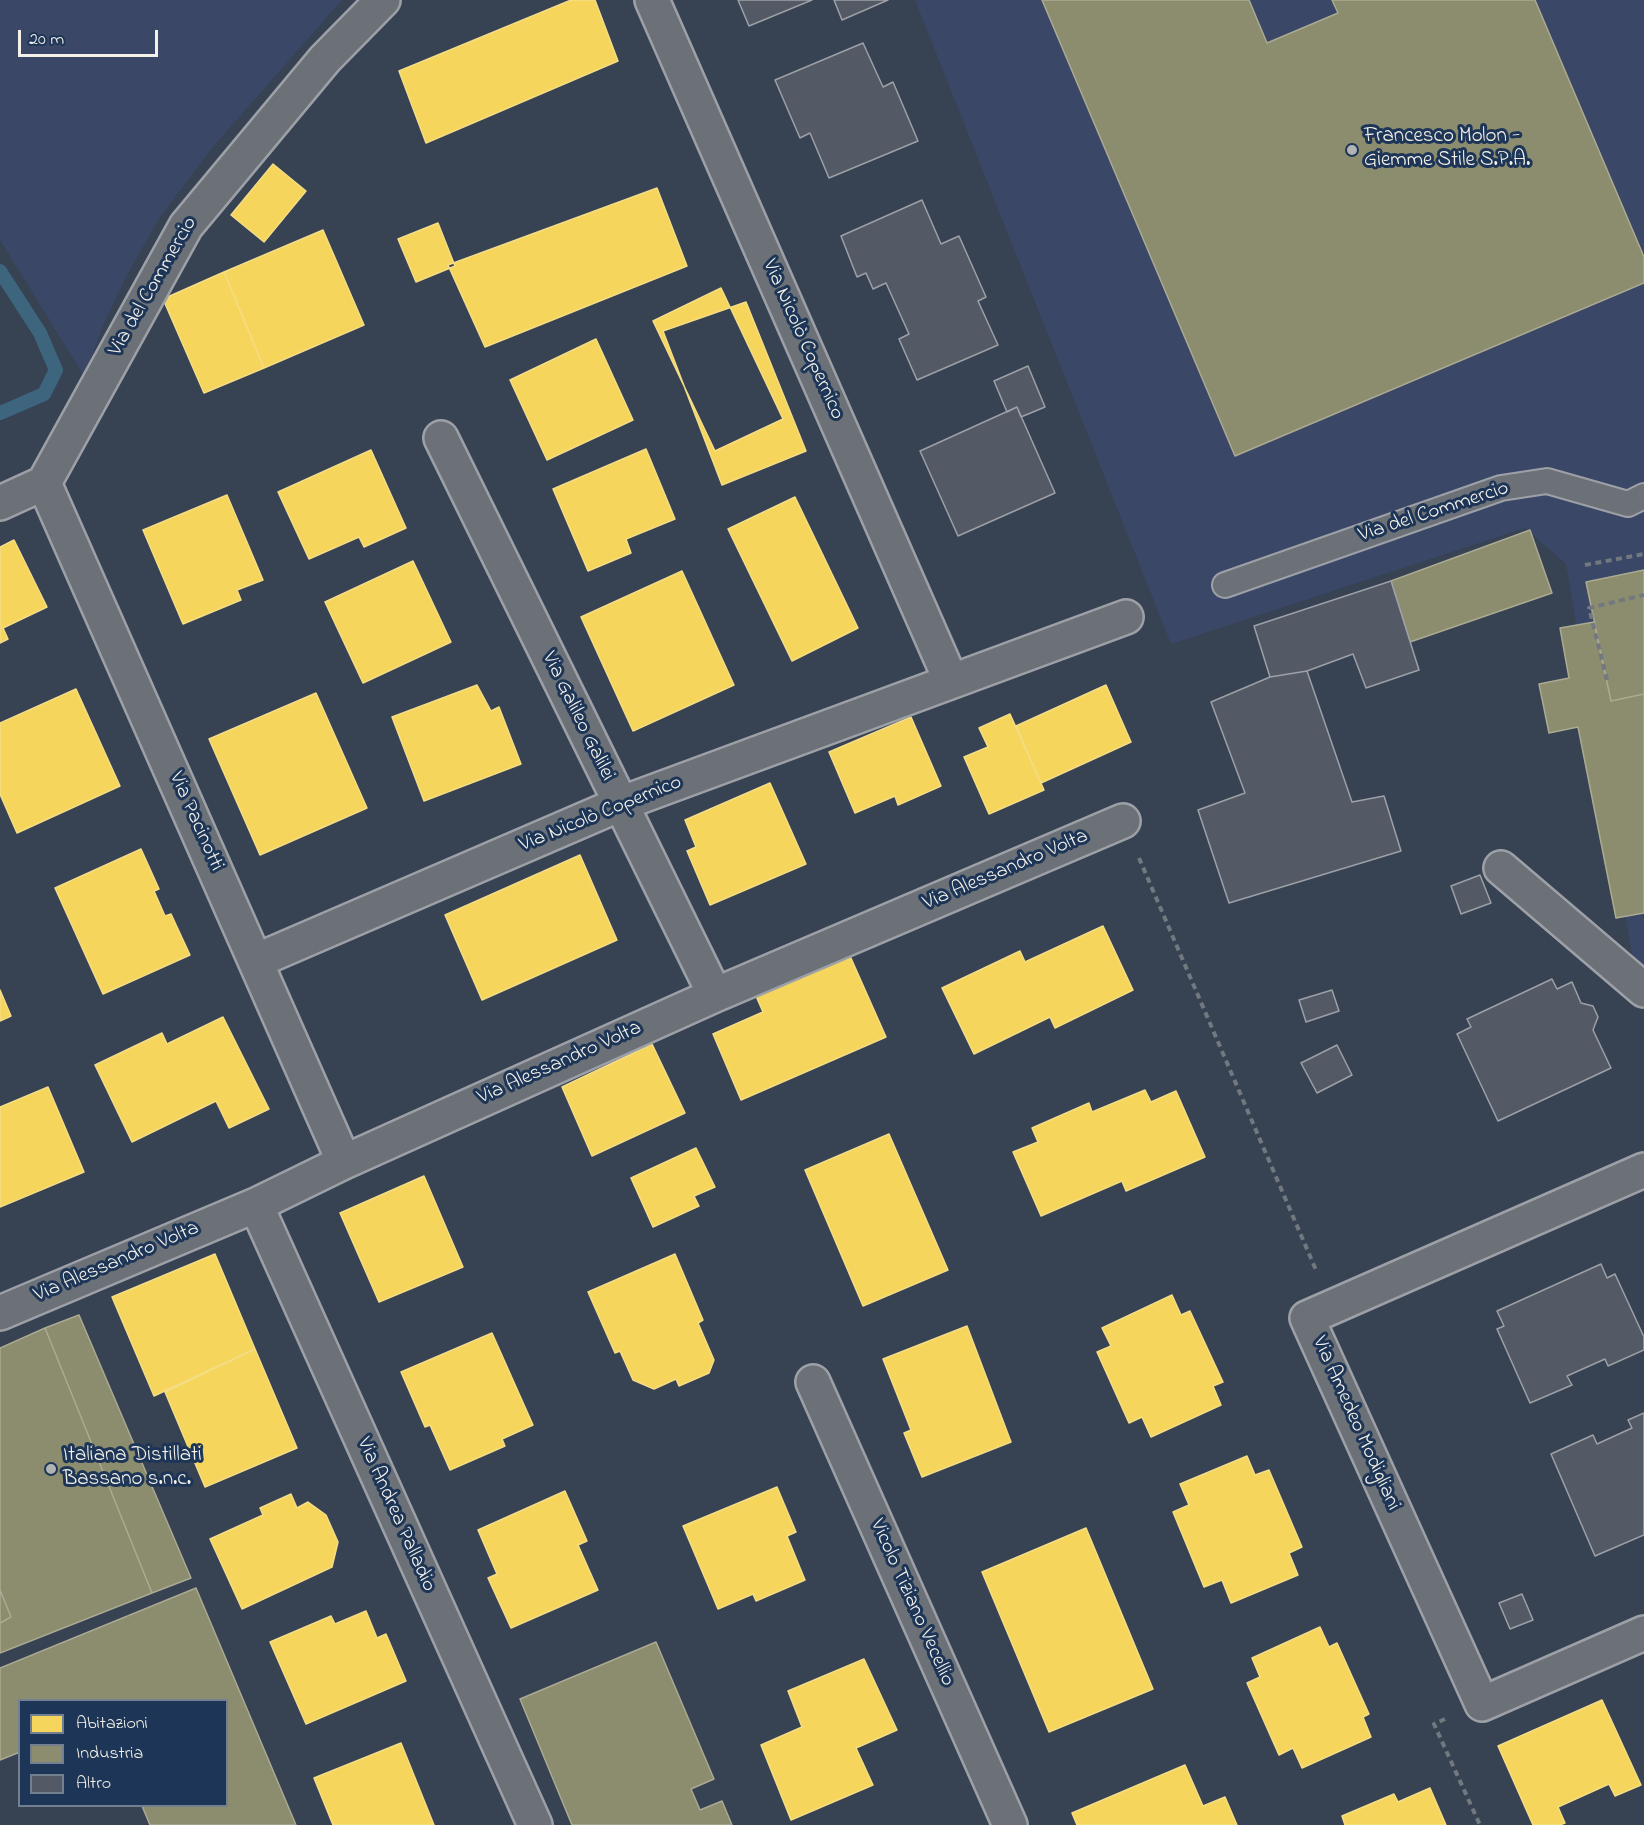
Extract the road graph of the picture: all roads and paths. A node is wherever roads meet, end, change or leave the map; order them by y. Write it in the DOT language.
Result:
graph roads {
  1 [pos="383,0"];
  2 [pos="652,0"];
  3 [pos="441,438"];
  4 [pos="44,483"];
  5 [pos="1644,496"];
  6 [pos="0,503"];
  7 [pos="1644,554"];
  8 [pos="1585,565"];
  9 [pos="1225,585"];
  10 [pos="1644,595"];
  11 [pos="1126,617"];
  12 [pos="1607,680"];
  13 [pos="951,681"];
  14 [pos="620,804"];
  15 [pos="1123,821"];
  16 [pos="1501,868"];
  17 [pos="256,961"];
  18 [pos="1644,990"];
  19 [pos="715,995"];
  20 [pos="344,1162"];
  21 [pos="1644,1170"];
  22 [pos="256,1205"];
  23 [pos="1331,1307"];
  24 [pos="0,1313"];
  25 [pos="813,1382"];
  26 [pos="1644,1633"];
  27 [pos="1482,1704"];
  28 [pos="535,1825"];
  29 [pos="1010,1825"];
  30 [pos="1480,1825"];
  1 -- 4 [label="street, Via del Commercio"];
  2 -- 13 [label="street, Via Nicolò Copernico"];
  3 -- 14 [label="street, Via Galileo Galilei"];
  4 -- 6 [label="street"];
  4 -- 17 [label="street, Via Pacinotti"];
  5 -- 9 [label="lane, Via del Commercio"];
  7 -- 8 [label="path"];
  10 -- 12 [label="path"];
  11 -- 13 [label="street, Via Nicolò Copernico"];
  13 -- 14 [label="street, Via Nicolò Copernico"];
  14 -- 17 [label="street, Via Nicolò Copernico"];
  14 -- 19 [label="street, Via Galileo Galilei"];
  15 -- 19 [label="street, Via Alessandro Volta"];
  15 -- 23 [label="path"];
  16 -- 18 [label="street"];
  17 -- 20 [label="street, Via Pacinotti"];
  19 -- 20 [label="street, Via Alessandro Volta"];
  20 -- 22 [label="street, Via Alessandro Volta"];
  21 -- 23 [label="street, Via Amedeo Modigliani"];
  22 -- 24 [label="street, Via Alessandro Volta"];
  22 -- 28 [label="street, Via Andrea Palladio"];
  23 -- 27 [label="street, Via Amedeo Modigliani"];
  25 -- 29 [label="street, Vicolo Tiziano Vecellio"];
  26 -- 27 [label="street"];
  27 -- 30 [label="path"];
}
